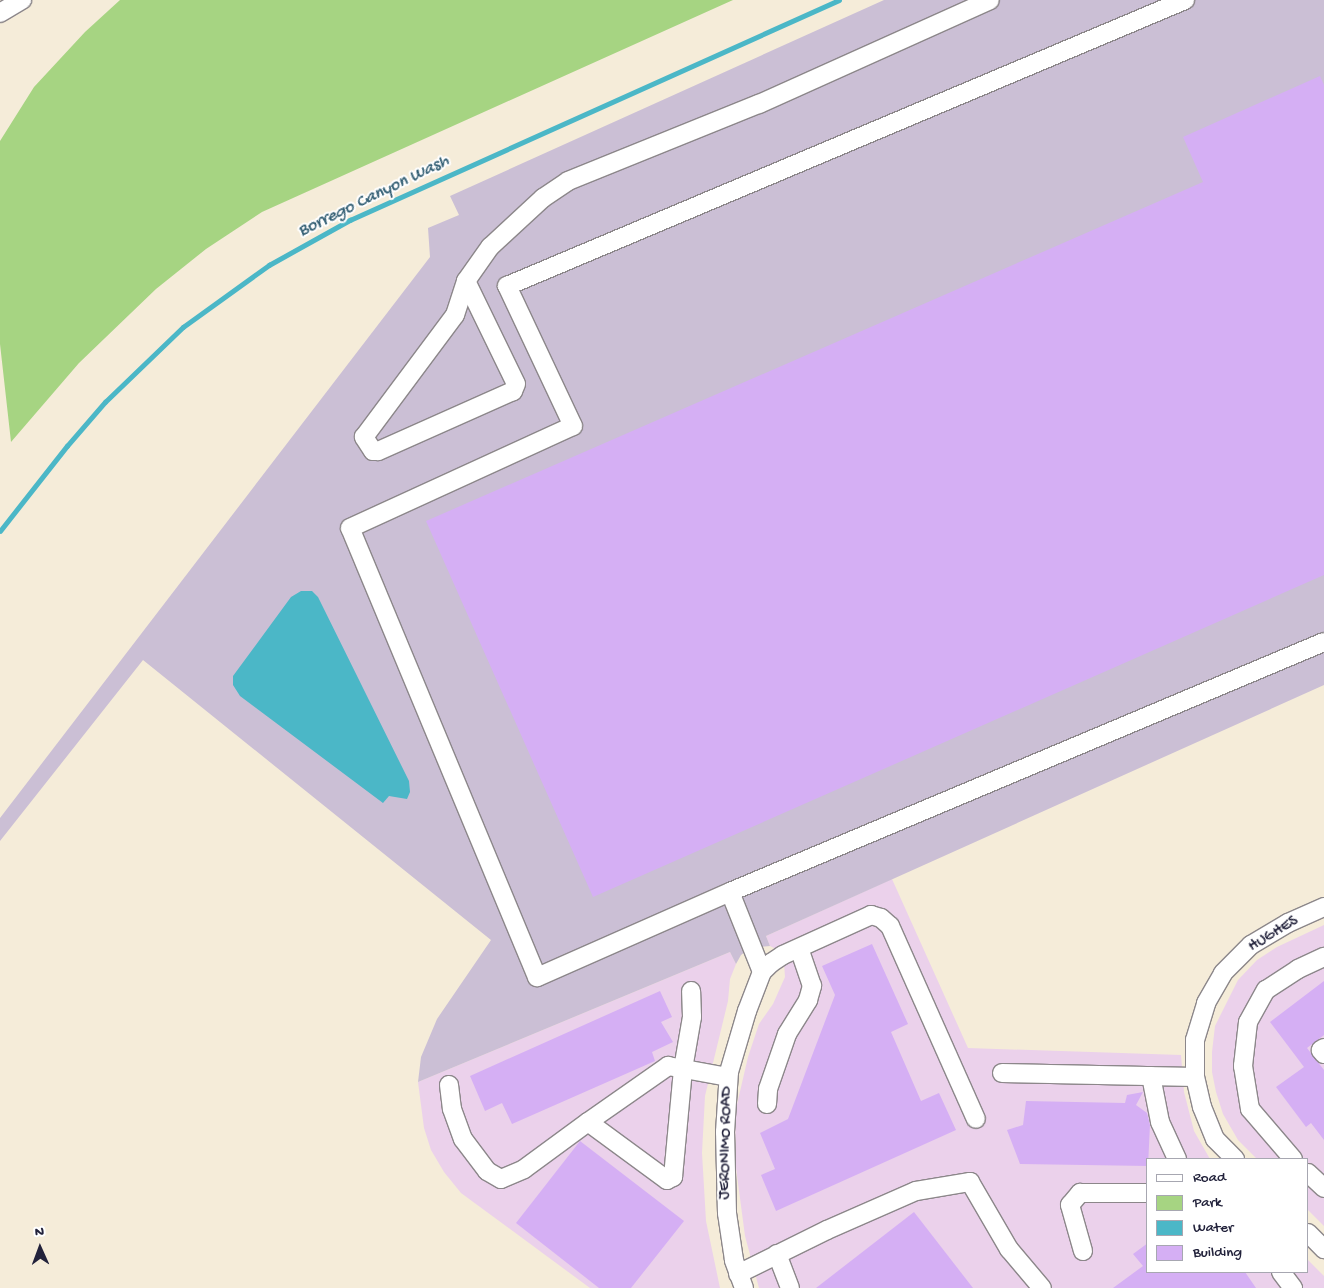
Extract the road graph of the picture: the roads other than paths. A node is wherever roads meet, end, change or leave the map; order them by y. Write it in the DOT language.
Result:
graph roads {
  1 [pos="22,0"];
  2 [pos="990,0"];
  3 [pos="1185,0"];
  4 [pos="0,13"];
  5 [pos="466,281"];
  6 [pos="1324,642"];
  7 [pos="730,892"];
  8 [pos="1324,907"];
  9 [pos="799,948"];
  10 [pos="1324,957"];
  11 [pos="762,972"];
  12 [pos="692,991"];
  13 [pos="1324,1048"];
  14 [pos="1324,1054"];
  15 [pos="684,1068"];
  16 [pos="1002,1073"];
  17 [pos="1151,1076"];
  18 [pos="728,1077"];
  19 [pos="1195,1077"];
  20 [pos="449,1085"];
  21 [pos="767,1104"];
  22 [pos="976,1119"];
  23 [pos="588,1122"];
  24 [pos="1177,1158"];
  25 [pos="1234,1158"];
  26 [pos="1292,1158"];
  27 [pos="1309,1174"];
  28 [pos="1324,1188"];
  29 [pos="1146,1193"];
  30 [pos="1083,1251"];
  31 [pos="777,1254"];
  32 [pos="1282,1273"];
  33 [pos="741,1281"];
  34 [pos="790,1288"];
  35 [pos="1042,1288"];
  36 [pos="1294,1288"];
  1 -- 4 [label="street"];
  2 -- 5 [label="street"];
  3 -- 7 [label="street"];
  5 -- 5 [label="street"];
  6 -- 7 [label="street"];
  7 -- 11 [label="street"];
  8 -- 19 [label="street, HUGHES"];
  9 -- 11 [label="street"];
  9 -- 21 [label="street"];
  9 -- 22 [label="street"];
  10 -- 26 [label="street"];
  11 -- 18 [label="street, JERONIMO ROAD"];
  12 -- 15 [label="street"];
  13 -- 14 [label="street"];
  15 -- 18 [label="street"];
  15 -- 23 [label="street"];
  15 -- 23 [label="street"];
  16 -- 17 [label="street"];
  17 -- 19 [label="street"];
  17 -- 24 [label="street"];
  18 -- 33 [label="street, JERONIMO ROAD"];
  19 -- 25 [label="street, HUGHES"];
  20 -- 23 [label="street"];
  27 -- 28 [label="street"];
  29 -- 30 [label="street"];
  31 -- 33 [label="street"];
  31 -- 34 [label="street"];
  31 -- 35 [label="street"];
  32 -- 36 [label="street"];
}
